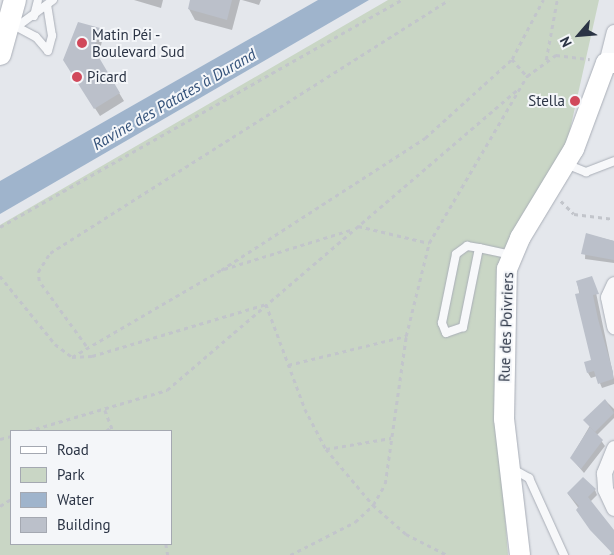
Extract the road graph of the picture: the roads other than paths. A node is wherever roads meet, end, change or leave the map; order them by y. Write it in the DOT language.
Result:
graph roads {
  1 [pos="15,0"];
  2 [pos="38,0"];
  3 [pos="53,0"];
  4 [pos="47,6"];
  5 [pos="34,16"];
  6 [pos="614,32"];
  7 [pos="7,38"];
  8 [pos="610,63"];
  9 [pos="614,161"];
  10 [pos="566,164"];
  11 [pos="478,248"];
  12 [pos="512,255"];
  13 [pos="614,284"];
  14 [pos="614,326"];
  15 [pos="614,448"];
  16 [pos="509,468"];
  17 [pos="614,508"];
  18 [pos="558,545"];
  19 [pos="520,555"];
  20 [pos="558,555"];
  21 [pos="564,555"];
  1 -- 7 [label="main road"];
  2 -- 5 [label="lane"];
  3 -- 4 [label="lane"];
  4 -- 5 [label="lane"];
  4 -- 7 [label="lane"];
  5 -- 7 [label="lane"];
  6 -- 8 [label="street, Rue des Poivriers"];
  8 -- 10 [label="street, Rue des Poivriers"];
  9 -- 10 [label="lane"];
  10 -- 12 [label="street, Rue des Poivriers"];
  11 -- 11 [label="lane"];
  11 -- 12 [label="lane"];
  12 -- 16 [label="street, Rue des Poivriers"];
  13 -- 14 [label="street"];
  15 -- 17 [label="street"];
  16 -- 18 [label="lane"];
  16 -- 19 [label="street, Rue des Poivriers"];
  18 -- 20 [label="lane"];
  18 -- 21 [label="lane"];
}
